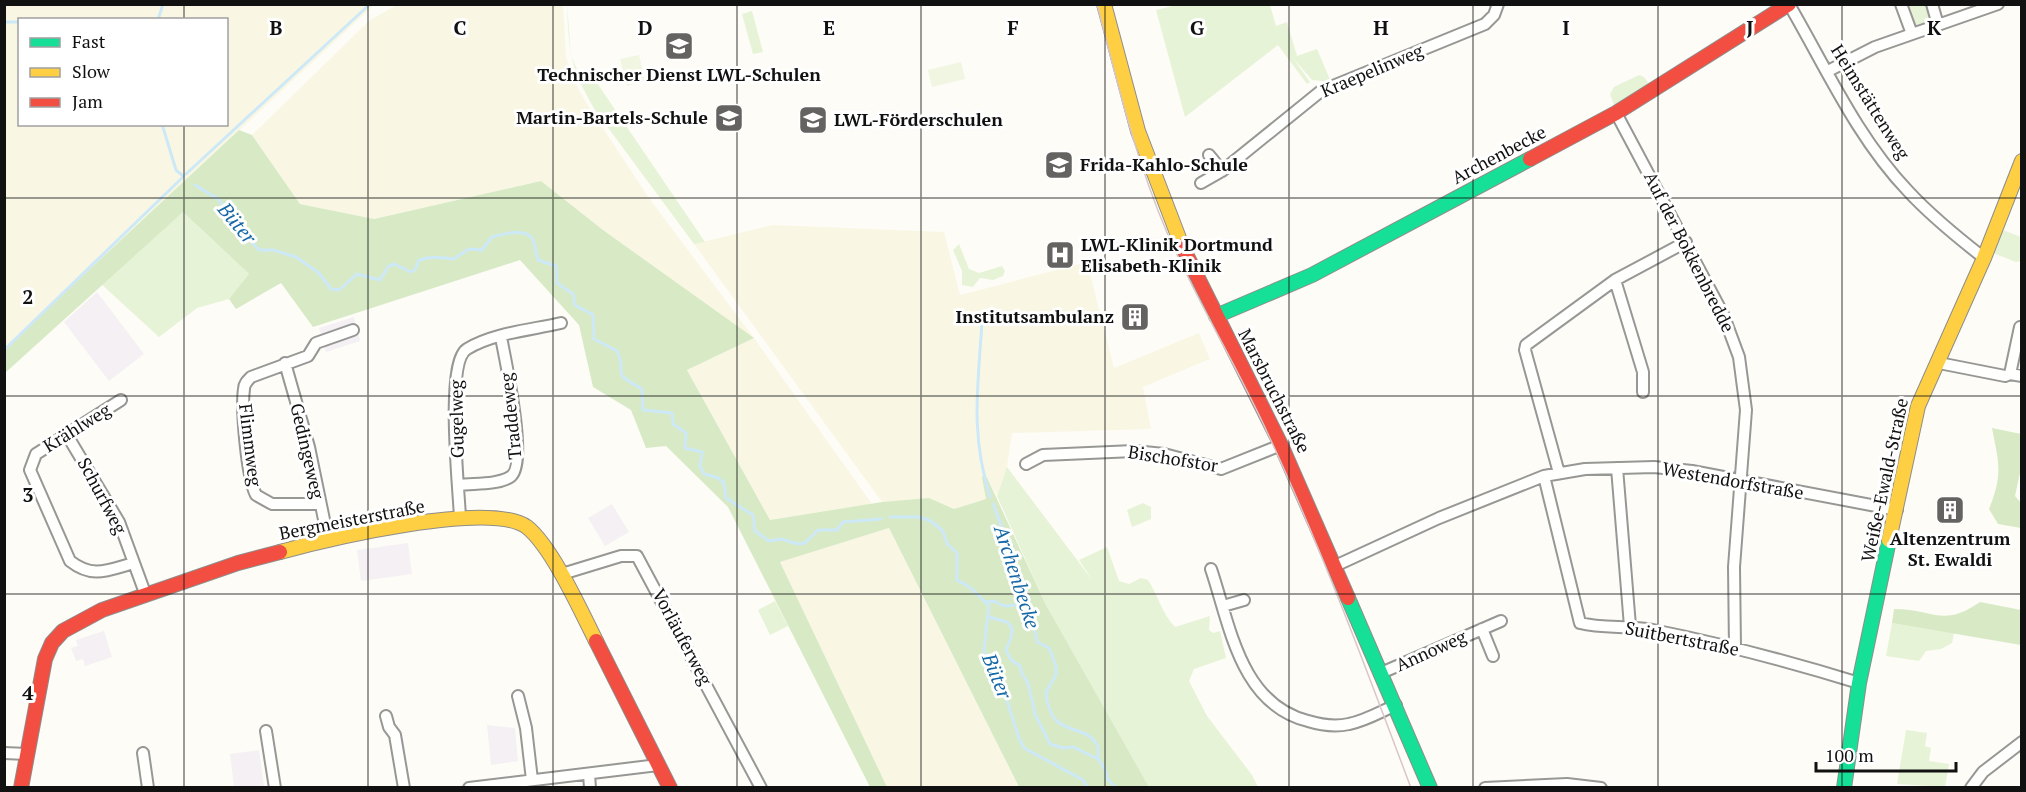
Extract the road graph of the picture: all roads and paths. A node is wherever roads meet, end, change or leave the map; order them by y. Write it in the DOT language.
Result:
graph roads {
  1 [pos="1104,4"];
  2 [pos="1498,4"];
  3 [pos="1901,4"];
  4 [pos="1932,4"];
  5 [pos="1998,4"];
  6 [pos="1790,5"];
  7 [pos="1938,25"];
  8 [pos="1912,34"];
  9 [pos="1828,71"];
  10 [pos="1616,113"];
  11 [pos="1209,155"];
  12 [pos="2022,161"];
  13 [pos="1222,171"];
  14 [pos="1201,183"];
  15 [pos="1686,242"];
  16 [pos="1984,258"];
  17 [pos="1615,280"];
  18 [pos="1216,316"];
  19 [pos="561,323"];
  20 [pos="2020,327"];
  21 [pos="353,330"];
  22 [pos="501,337"];
  23 [pos="2019,344"];
  24 [pos="285,363"];
  25 [pos="1939,363"];
  26 [pos="2010,374"];
  27 [pos="2022,376"];
  28 [pos="1642,392"];
  29 [pos="121,400"];
  30 [pos="68,435"];
  31 [pos="1281,445"];
  32 [pos="1026,464"];
  33 [pos="1617,468"];
  34 [pos="1560,473"];
  35 [pos="1544,476"];
  36 [pos="1738,481"];
  37 [pos="459,485"];
  38 [pos="319,504"];
  39 [pos="1897,510"];
  40 [pos="460,518"];
  41 [pos="328,539"];
  42 [pos="134,563"];
  43 [pos="1335,566"];
  44 [pos="1211,569"];
  45 [pos="562,574"];
  46 [pos="145,593"];
  47 [pos="1245,600"];
  48 [pos="1223,606"];
  49 [pos="1501,621"];
  50 [pos="1630,626"];
  51 [pos="1482,629"];
  52 [pos="1735,648"];
  53 [pos="1494,656"];
  54 [pos="1381,673"];
  55 [pos="1859,683"];
  56 [pos="518,696"];
  57 [pos="1396,705"];
  58 [pos="386,716"];
  59 [pos="266,731"];
  60 [pos="2022,742"];
  61 [pos="4,753"];
  62 [pos="143,753"];
  63 [pos="27,754"];
  64 [pos="658,765"];
  65 [pos="589,774"];
  66 [pos="532,780"];
  67 [pos="1534,786"];
  68 [pos="21,788"];
  69 [pos="148,788"];
  70 [pos="275,788"];
  71 [pos="404,788"];
  72 [pos="469,788"];
  73 [pos="590,788"];
  74 [pos="670,788"];
  75 [pos="761,788"];
  76 [pos="1430,788"];
  77 [pos="1485,788"];
  78 [pos="1601,788"];
  79 [pos="1844,788"];
  80 [pos="1971,788"];
  1 -- 18 [label="street, Marsbruchstraße"];
  2 -- 13 [label="street, Kraepelinweg"];
  3 -- 8 [label="street"];
  4 -- 7 [label="street"];
  5 -- 7 [label="street"];
  6 -- 9 [label="street, Heimstättenweg"];
  6 -- 10 [label="street, Archenbecke"];
  7 -- 8 [label="street"];
  8 -- 9 [label="street"];
  9 -- 16 [label="street, Heimstättenweg"];
  10 -- 15 [label="street, Auf der Bokkenbredde"];
  10 -- 18 [label="street, Archenbecke"];
  11 -- 13 [label="street"];
  12 -- 16 [label="street, Weiße-Ewald-Straße"];
  13 -- 14 [label="street, Kraepelinweg"];
  15 -- 17 [label="street"];
  15 -- 36 [label="street, Auf der Bokkenbredde"];
  16 -- 25 [label="street, Weiße-Ewald-Straße"];
  17 -- 28 [label="street"];
  17 -- 34 [label="street"];
  18 -- 31 [label="street, Marsbruchstraße"];
  19 -- 22 [label="street, Gugelweg"];
  20 -- 23 [label="street"];
  21 -- 24 [label="street, Flimmweg"];
  22 -- 37 [label="street, Gugelweg"];
  22 -- 37 [label="street, Traddeweg"];
  23 -- 26 [label="street"];
  24 -- 38 [label="street, Gedingeweg"];
  24 -- 38 [label="street, Flimmweg"];
  25 -- 26 [label="street"];
  25 -- 39 [label="street, Weiße-Ewald-Straße"];
  26 -- 27 [label="street"];
  29 -- 30 [label="street, Krählweg"];
  30 -- 42 [label="street, Schurfweg"];
  30 -- 42 [label="street, Krählweg"];
  31 -- 32 [label="street, Bischofstor"];
  31 -- 43 [label="street, Marsbruchstraße"];
  33 -- 34 [label="street, Westendorfstraße"];
  33 -- 36 [label="street, Westendorfstraße"];
  33 -- 50 [label="street"];
  34 -- 35 [label="street, Westendorfstraße"];
  35 -- 43 [label="street, Westendorfstraße"];
  35 -- 50 [label="street, Suitbertstraße"];
  36 -- 39 [label="street, Westendorfstraße"];
  36 -- 52 [label="street, Auf der Bokkenbredde"];
  37 -- 40 [label="street, Gugelweg"];
  38 -- 41 [label="street, Gedingeweg"];
  39 -- 55 [label="street, Weiße-Ewald-Straße"];
  40 -- 41 [label="street, Bergmeisterstraße"];
  40 -- 45 [label="street, Bergmeisterstraße"];
  41 -- 46 [label="street, Bergmeisterstraße"];
  42 -- 46 [label="street, Schurfweg"];
  43 -- 54 [label="street, Marsbruchstraße"];
  44 -- 48 [label="street"];
  45 -- 64 [label="street, Bergmeisterstraße"];
  45 -- 75 [label="street, Vorläuferweg"];
  46 -- 63 [label="street, Bergmeisterstraße"];
  47 -- 48 [label="street"];
  48 -- 57 [label="street"];
  49 -- 51 [label="street, Annoweg"];
  50 -- 52 [label="street, Suitbertstraße"];
  51 -- 53 [label="street, Annoweg"];
  51 -- 54 [label="street, Annoweg"];
  52 -- 55 [label="street, Suitbertstraße"];
  54 -- 57 [label="street, Marsbruchstraße"];
  55 -- 79 [label="street, Weiße-Ewald-Straße"];
  56 -- 66 [label="street"];
  57 -- 76 [label="street, Marsbruchstraße"];
  58 -- 71 [label="street"];
  59 -- 70 [label="street"];
  60 -- 80 [label="street"];
  61 -- 63 [label="street"];
  62 -- 69 [label="street"];
  63 -- 68 [label="street, Bergmeisterstraße"];
  64 -- 65 [label="street"];
  64 -- 74 [label="street, Bergmeisterstraße"];
  65 -- 66 [label="street"];
  65 -- 73 [label="street"];
  66 -- 72 [label="street"];
  67 -- 77 [label="street"];
  67 -- 78 [label="street"];
}
